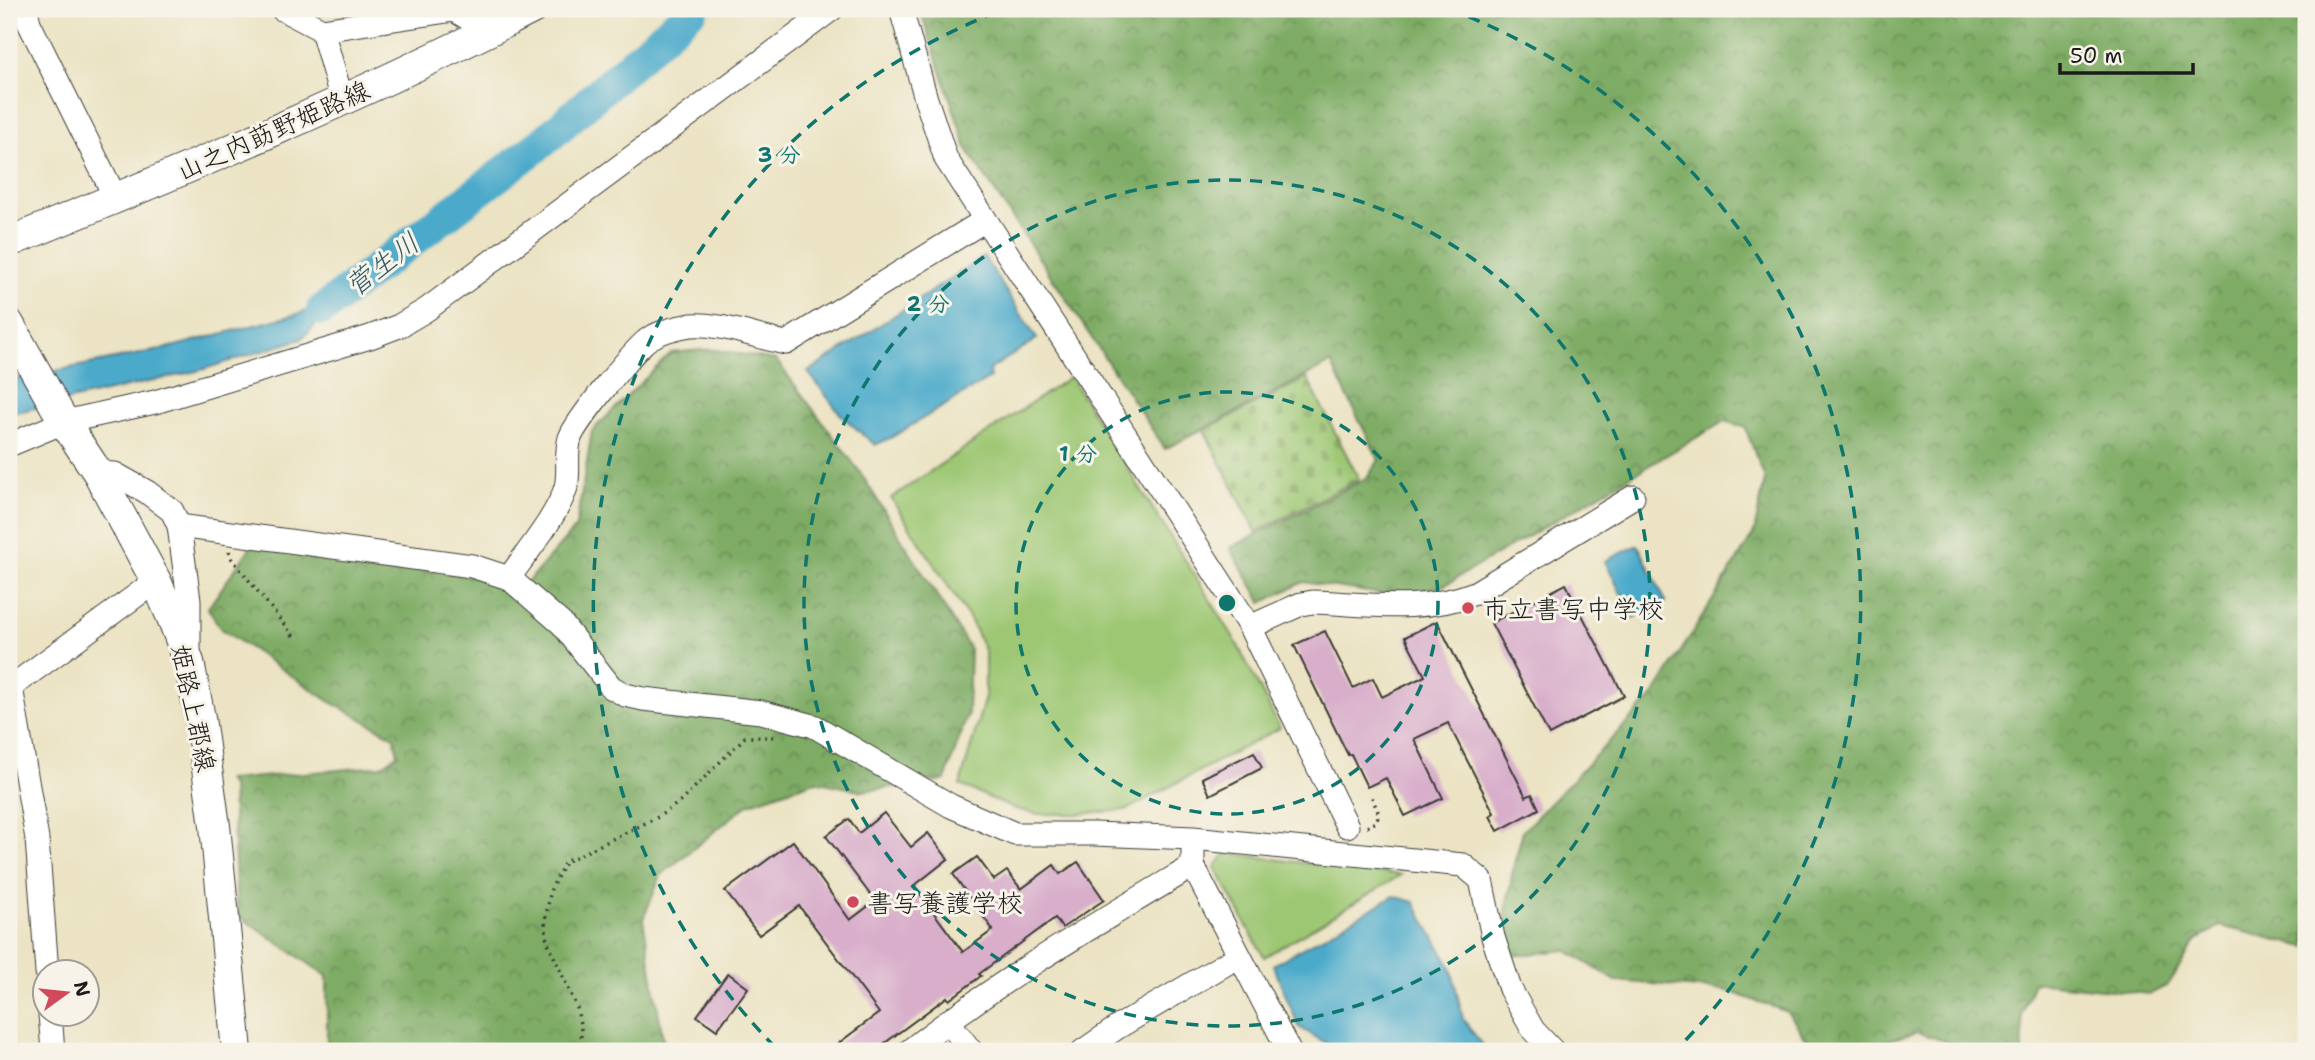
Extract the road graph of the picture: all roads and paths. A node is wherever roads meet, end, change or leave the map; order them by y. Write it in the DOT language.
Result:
graph roads {
  1 [pos="26,9"];
  2 [pos="282,9"];
  3 [pos="532,9"];
  4 [pos="832,9"];
  5 [pos="901,9"];
  6 [pos="486,20"];
  7 [pos="322,30"];
  8 [pos="342,100"];
  9 [pos="116,199"];
  10 [pos="983,216"];
  11 [pos="9,242"];
  12 [pos="9,324"];
  13 [pos="62,417"];
  14 [pos="9,445"];
  15 [pos="98,473"];
  16 [pos="1633,497"];
  17 [pos="179,526"];
  18 [pos="232,559"];
  19 [pos="509,578"];
  20 [pos="156,582"];
  21 [pos="1250,627"];
  22 [pos="295,638"];
  23 [pos="188,663"];
  24 [pos="10,687"];
  25 [pos="780,736"];
  26 [pos="1347,826"];
  27 [pos="1193,838"];
  28 [pos="1193,866"];
  29 [pos="1239,956"];
  30 [pos="46,958"];
  31 [pos="948,1021"];
  32 [pos="51,1028"];
  33 [pos="53,1051"];
  34 [pos="237,1051"];
  35 [pos="581,1051"];
  36 [pos="909,1051"];
  37 [pos="971,1051"];
  38 [pos="1083,1051"];
  39 [pos="1287,1051"];
  40 [pos="1553,1051"];
  1 -- 9 [label="street"];
  2 -- 7 [label="street"];
  3 -- 6 [label="main road, 山之内莇野姫路線"];
  4 -- 13 [label="street"];
  5 -- 10 [label="street"];
  6 -- 7 [label="street"];
  6 -- 8 [label="main road, 山之内莇野姫路線"];
  7 -- 8 [label="street"];
  8 -- 9 [label="main road, 山之内莇野姫路線"];
  9 -- 11 [label="main road, 山之内莇野姫路線"];
  10 -- 19 [label="street"];
  10 -- 21 [label="street"];
  12 -- 13 [label="main road, 姫路上郡線"];
  13 -- 14 [label="street"];
  13 -- 15 [label="main road, 姫路上郡線"];
  15 -- 17 [label="street"];
  15 -- 20 [label="main road, 姫路上郡線"];
  16 -- 21 [label="street"];
  17 -- 19 [label="street"];
  17 -- 23 [label="street"];
  18 -- 22 [label="path"];
  19 -- 27 [label="street"];
  20 -- 23 [label="main road, 姫路上郡線"];
  20 -- 24 [label="street"];
  21 -- 26 [label="street"];
  23 -- 34 [label="main road, 姫路上郡線"];
  24 -- 30 [label="street"];
  25 -- 35 [label="path"];
  27 -- 28 [label="street"];
  27 -- 40 [label="street"];
  28 -- 29 [label="street"];
  28 -- 31 [label="street"];
  29 -- 38 [label="street"];
  29 -- 39 [label="street"];
  31 -- 36 [label="street"];
  31 -- 37 [label="street"];
  32 -- 33 [label="street"];
}
